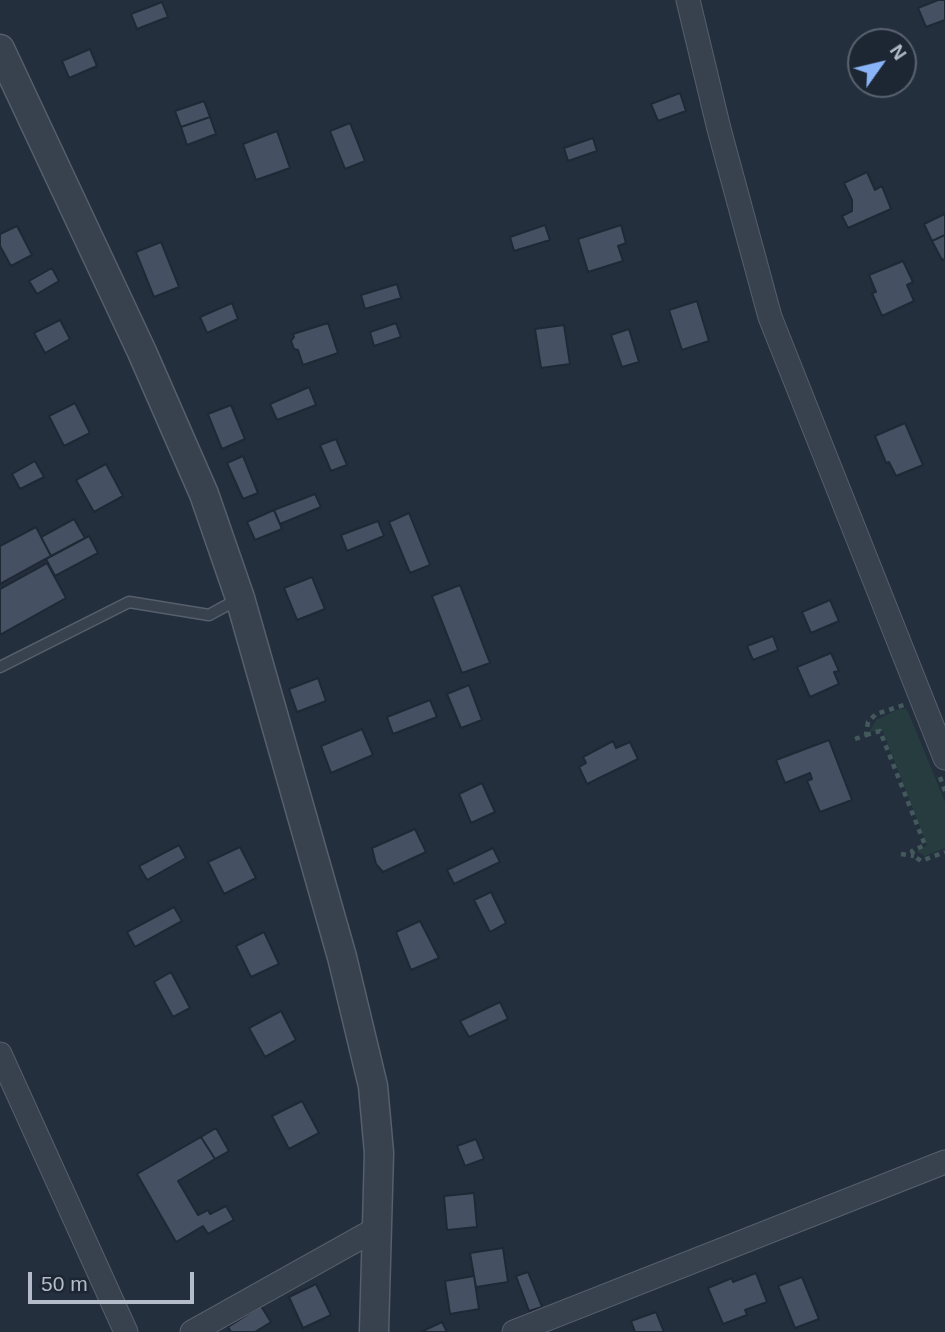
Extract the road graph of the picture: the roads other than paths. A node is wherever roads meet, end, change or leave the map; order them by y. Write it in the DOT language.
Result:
graph roads {
  1 [pos="688,0"];
  2 [pos="0,49"];
  3 [pos="240,598"];
  4 [pos="0,667"];
  5 [pos="945,758"];
  6 [pos="0,1054"];
  7 [pos="945,1162"];
  8 [pos="376,1229"];
  9 [pos="126,1332"];
  10 [pos="192,1332"];
  11 [pos="374,1332"];
  12 [pos="514,1332"];
  1 -- 5 [label="street"];
  2 -- 3 [label="street"];
  3 -- 4 [label="lane"];
  3 -- 8 [label="street"];
  6 -- 9 [label="street"];
  7 -- 12 [label="street"];
  8 -- 10 [label="street"];
  8 -- 11 [label="street"];
}
